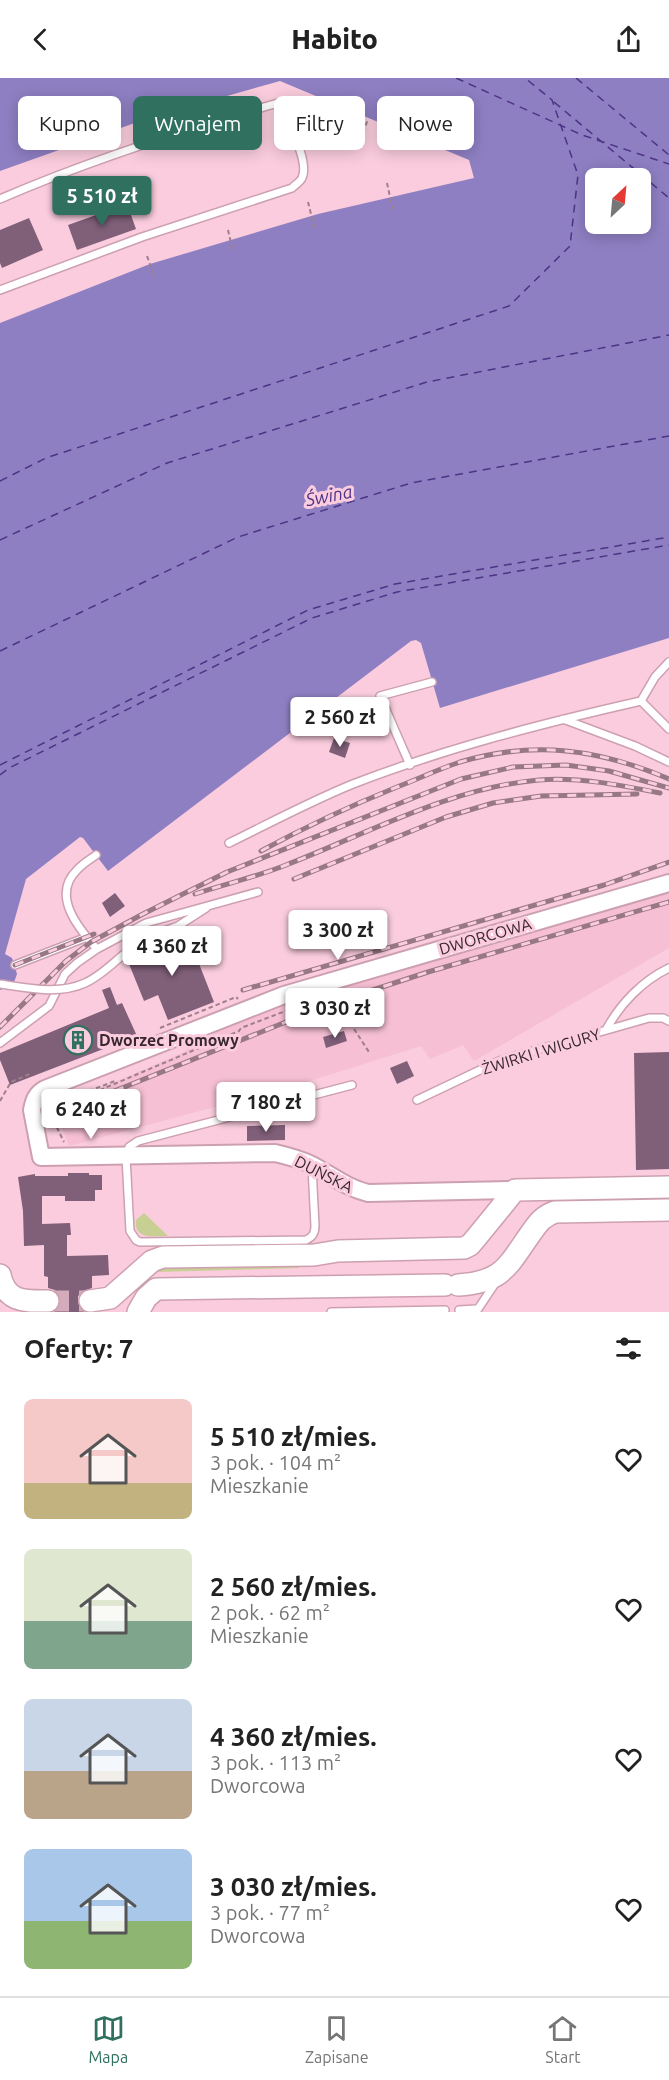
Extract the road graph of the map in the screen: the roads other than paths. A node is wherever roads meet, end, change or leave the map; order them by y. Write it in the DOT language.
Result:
graph roads {
  1 [pos="0,199"];
  2 [pos="0,290"];
  3 [pos="669,662"];
  4 [pos="432,682"];
  5 [pos="641,701"];
  6 [pos="562,719"];
  7 [pos="669,729"];
  8 [pos="669,762"];
  9 [pos="410,765"];
  10 [pos="230,843"];
  11 [pos="96,855"];
  12 [pos="669,883"];
  13 [pos="258,892"];
  14 [pos="211,904"];
  15 [pos="87,937"];
  16 [pos="97,948"];
  17 [pos="15,965"];
  18 [pos="669,968"];
  19 [pos="0,984"];
  20 [pos="669,1021"];
  21 [pos="606,1030"];
  22 [pos="0,1043"];
  23 [pos="352,1085"];
  24 [pos="417,1100"];
  25 [pos="41,1102"];
  26 [pos="126,1157"];
  27 [pos="311,1165"];
  28 [pos="669,1187"];
  29 [pos="515,1190"];
  30 [pos="669,1210"];
  31 [pos="503,1272"];
  32 [pos="0,1275"];
  33 [pos="48,1301"];
  34 [pos="90,1301"];
  35 [pos="445,1310"];
  36 [pos="459,1310"];
  37 [pos="476,1311"];
  38 [pos="138,1312"];
  39 [pos="331,1312"];
  1 -- 2 [label="lane"];
  3 -- 5 [label="lane"];
  4 -- 9 [label="lane"];
  5 -- 6 [label="lane"];
  5 -- 7 [label="lane"];
  6 -- 8 [label="lane"];
  6 -- 9 [label="lane"];
  9 -- 10 [label="lane"];
  11 -- 15 [label="lane"];
  12 -- 25 [label="street, DWORCOWA"];
  13 -- 14 [label="lane"];
  14 -- 16 [label="lane"];
  14 -- 19 [label="lane, bridge"];
  15 -- 16 [label="lane"];
  15 -- 17 [label="lane"];
  16 -- 22 [label="lane"];
  18 -- 21 [label="lane"];
  20 -- 21 [label="lane, ŻWIRKI I WIGURY"];
  21 -- 24 [label="lane, ŻWIRKI I WIGURY"];
  23 -- 26 [label="lane"];
  25 -- 26 [label="street, DUŃSKA"];
  26 -- 27 [label="street, DUŃSKA"];
  26 -- 27 [label="lane"];
  27 -- 29 [label="street, DUŃSKA"];
  28 -- 29 [label="highway, DUŃSKA"];
  29 -- 34 [label="highway"];
  30 -- 31 [label="highway"];
  31 -- 37 [label="lane"];
  31 -- 38 [label="highway"];
  32 -- 33 [label="highway"];
  35 -- 39 [label="lane"];
  36 -- 37 [label="lane"];
}
